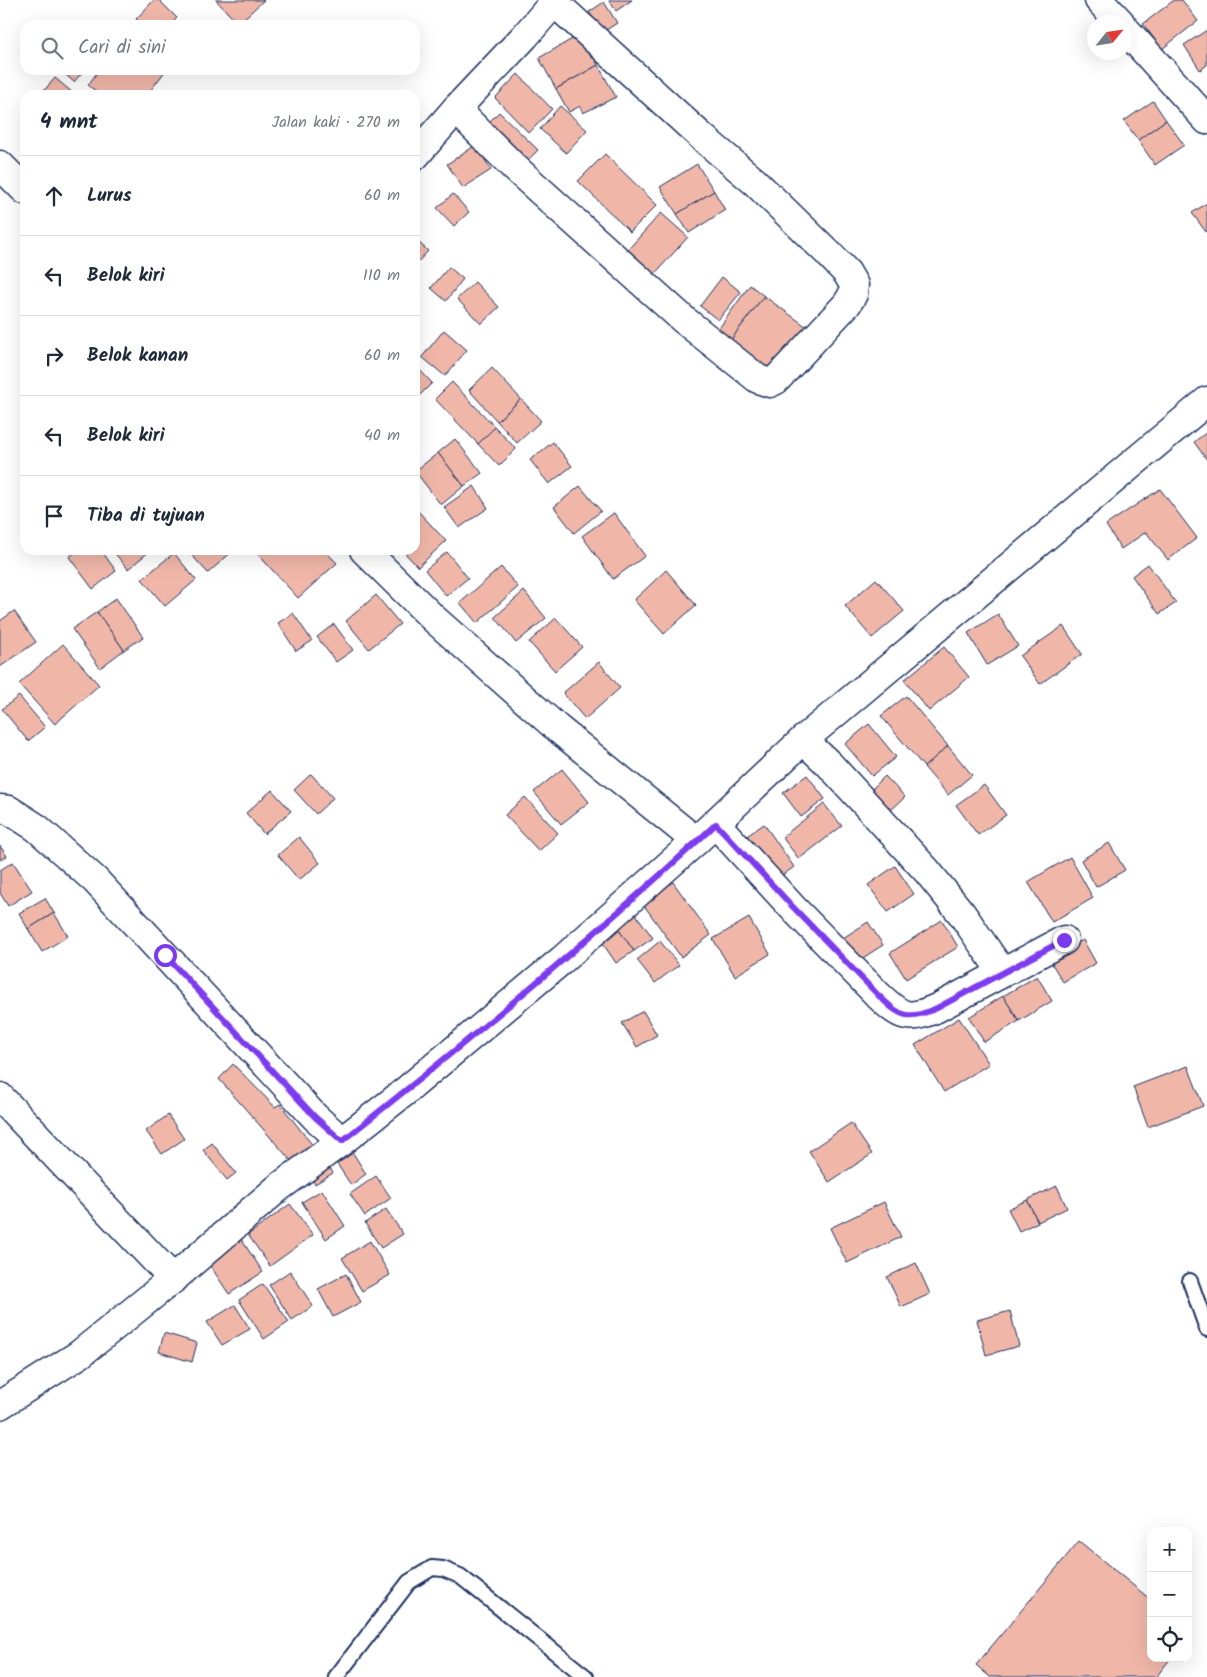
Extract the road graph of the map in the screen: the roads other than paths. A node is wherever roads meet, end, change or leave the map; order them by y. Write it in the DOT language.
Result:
graph roads {
  1 [pos="1099,0"];
  2 [pos="555,1"];
  3 [pos="1113,15"];
  4 [pos="1132,37"];
  5 [pos="456,109"];
  6 [pos="1207,120"];
  7 [pos="420,150"];
  8 [pos="0,165"];
  9 [pos="20,185"];
  10 [pos="1207,401"];
  11 [pos="369,555"];
  12 [pos="803,740"];
  13 [pos="0,809"];
  14 [pos="706,833"];
  15 [pos="1064,940"];
  16 [pos="1002,972"];
  17 [pos="0,1097"];
  18 [pos="342,1141"];
  19 [pos="173,1279"];
  20 [pos="1190,1282"];
  21 [pos="1207,1329"];
  22 [pos="0,1405"];
  23 [pos="336,1677"];
  24 [pos="586,1677"];
  1 -- 3 [label="street"];
  2 -- 5 [label="street"];
  2 -- 5 [label="street"];
  4 -- 6 [label="street"];
  5 -- 7 [label="street"];
  8 -- 9 [label="street"];
  10 -- 12 [label="street"];
  11 -- 14 [label="street"];
  12 -- 14 [label="street"];
  12 -- 16 [label="street"];
  13 -- 18 [label="street"];
  14 -- 16 [label="street"];
  14 -- 18 [label="street"];
  15 -- 16 [label="street"];
  17 -- 19 [label="street"];
  18 -- 19 [label="street"];
  19 -- 22 [label="street"];
  20 -- 21 [label="lane"];
  23 -- 24 [label="lane"];
}
